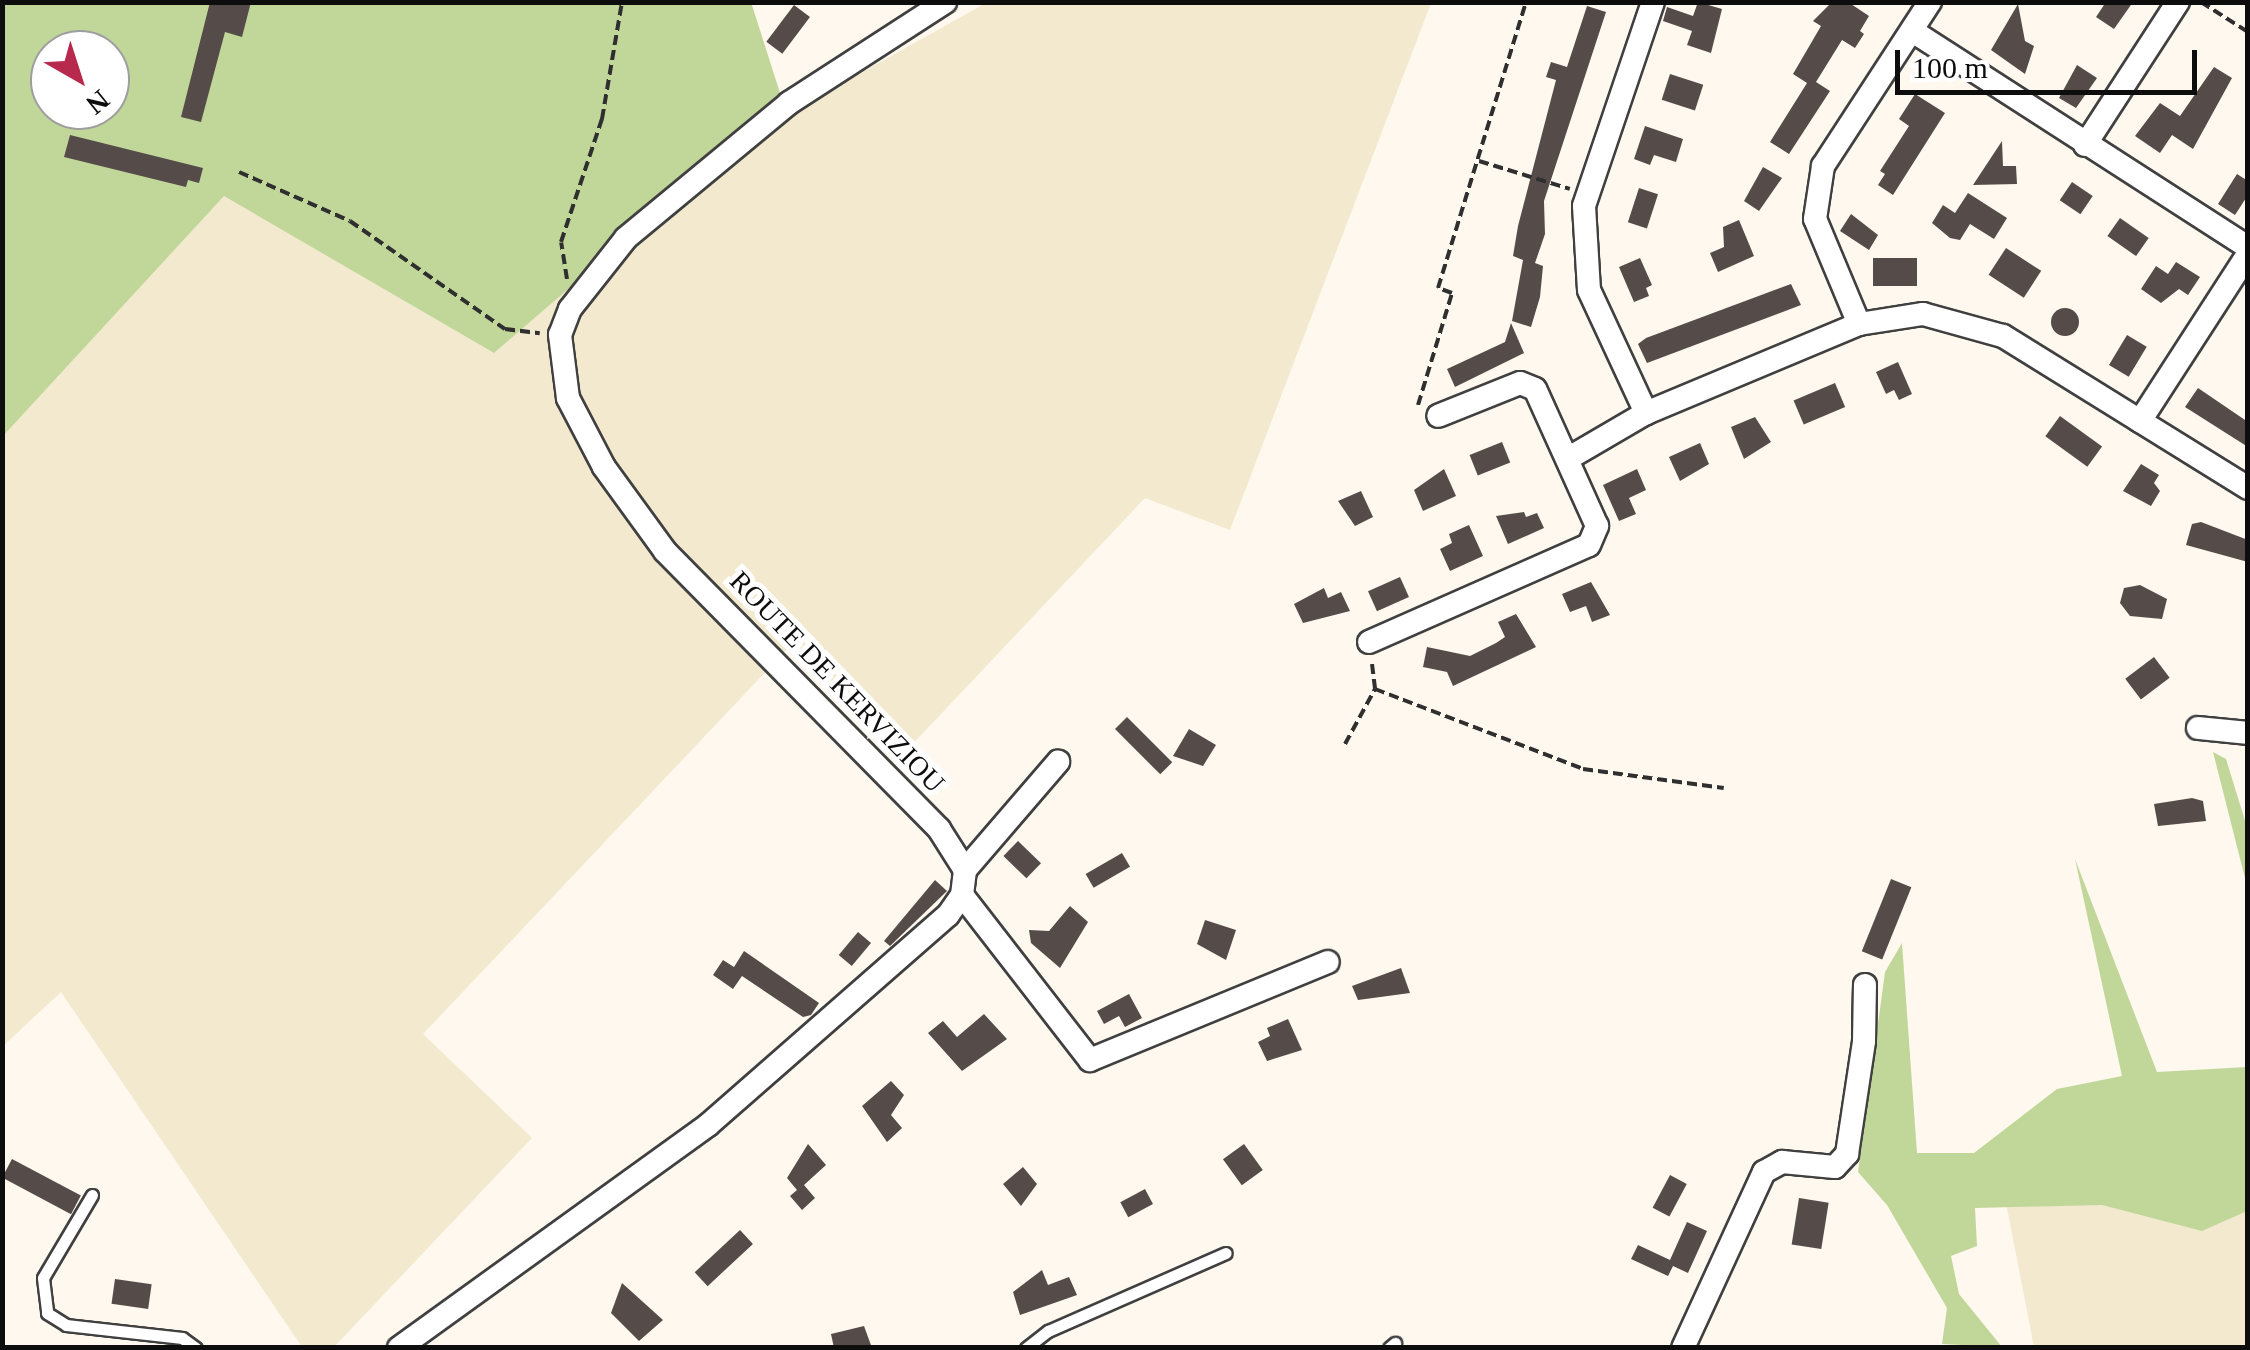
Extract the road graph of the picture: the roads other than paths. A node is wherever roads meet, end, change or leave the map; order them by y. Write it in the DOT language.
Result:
graph roads {
  1 [pos="1653,2"];
  2 [pos="1930,2"];
  3 [pos="2178,2"];
  4 [pos="938,4"];
  5 [pos="1914,32"];
  6 [pos="2086,145"];
  7 [pos="2248,251"];
  8 [pos="1859,324"];
  9 [pos="1646,413"];
  10 [pos="1438,416"];
  11 [pos="2140,421"];
  12 [pos="1569,458"];
  13 [pos="2248,488"];
  14 [pos="1369,642"];
  15 [pos="2198,728"];
  16 [pos="2248,733"];
  17 [pos="1058,762"];
  18 [pos="965,870"];
  19 [pos="962,895"];
  20 [pos="1328,962"];
  21 [pos="1865,985"];
  22 [pos="92,1195"];
  23 [pos="1226,1253"];
  24 [pos="196,1348"];
  25 [pos="399,1348"];
  26 [pos="1026,1348"];
  27 [pos="1683,1348"];
  1 -- 9 [label="street"];
  2 -- 5 [label="street"];
  3 -- 6 [label="street"];
  4 -- 18 [label="street, ROUTE DE KERVIZIOU"];
  5 -- 6 [label="street"];
  5 -- 8 [label="street"];
  6 -- 7 [label="street"];
  7 -- 11 [label="street"];
  8 -- 9 [label="street"];
  8 -- 11 [label="street"];
  9 -- 12 [label="street"];
  10 -- 12 [label="street"];
  11 -- 13 [label="street"];
  12 -- 14 [label="street"];
  15 -- 16 [label="street"];
  17 -- 18 [label="street"];
  18 -- 19 [label="street"];
  19 -- 20 [label="street"];
  19 -- 25 [label="street"];
  21 -- 27 [label="street"];
  22 -- 24 [label="lane"];
  23 -- 26 [label="lane"];
}
